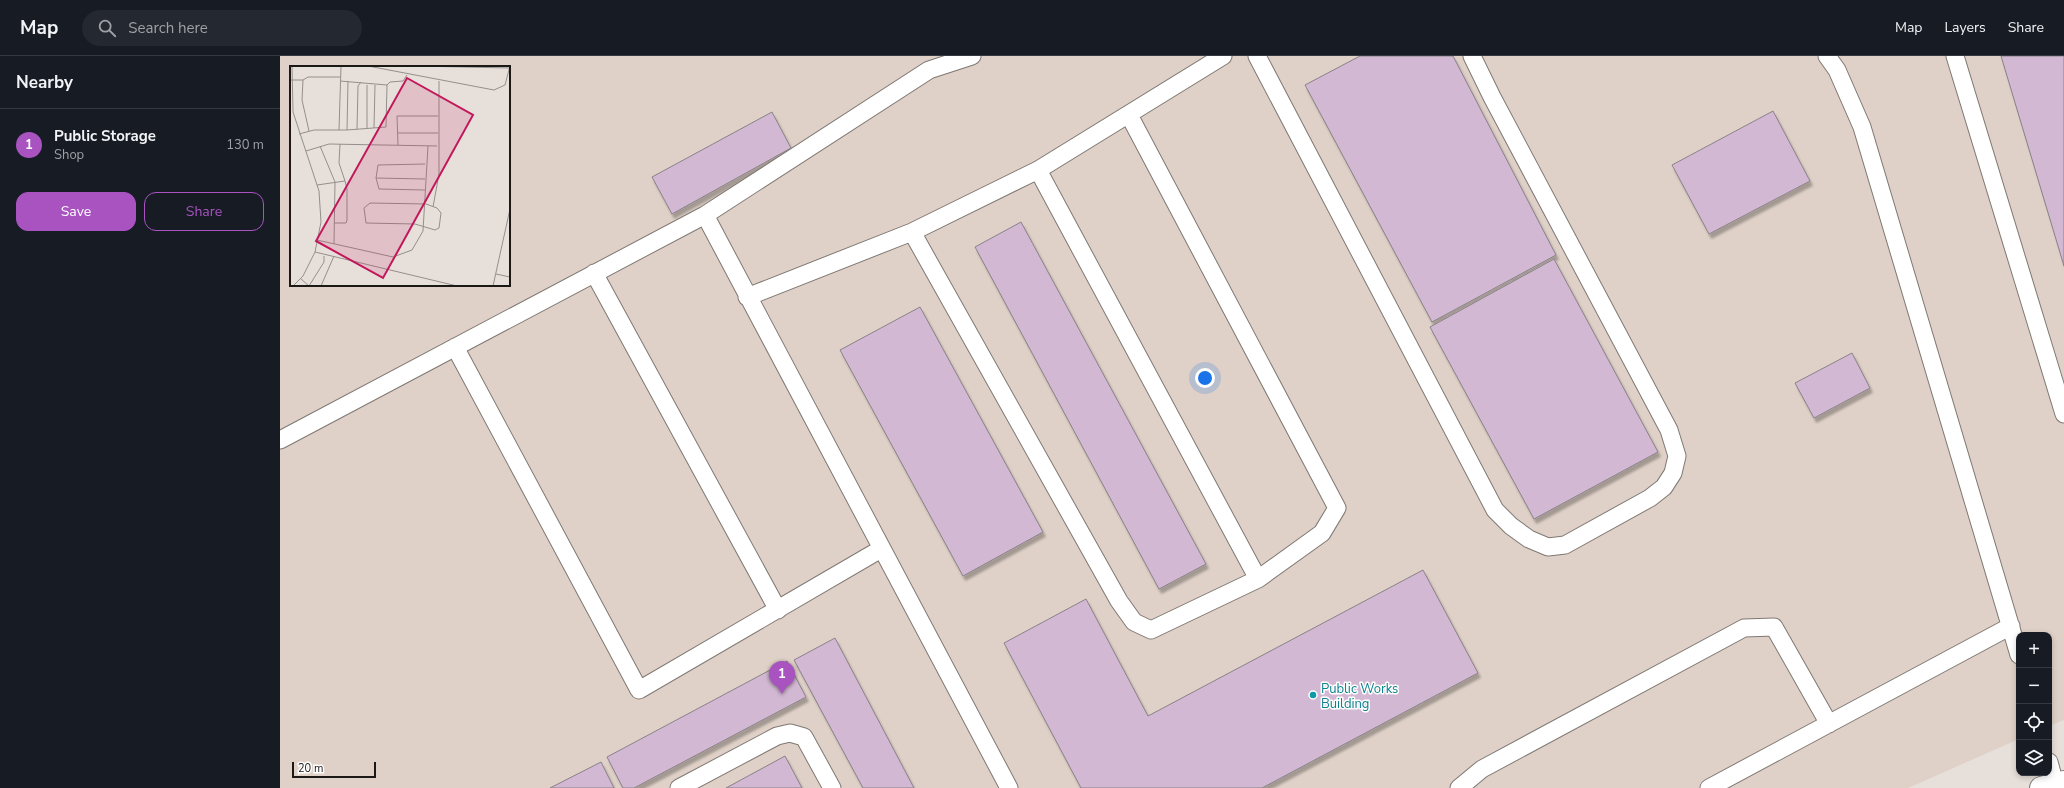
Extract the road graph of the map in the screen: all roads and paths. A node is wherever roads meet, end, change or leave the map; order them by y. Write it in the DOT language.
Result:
graph roads {
  1 [pos="972,56"];
  2 [pos="1223,56"];
  3 [pos="1257,56"];
  4 [pos="1472,56"];
  5 [pos="1827,56"];
  6 [pos="1955,56"];
  7 [pos="1128,115"];
  8 [pos="1038,170"];
  9 [pos="705,215"];
  10 [pos="912,232"];
  11 [pos="594,272"];
  12 [pos="747,297"];
  13 [pos="455,347"];
  14 [pos="2064,414"];
  15 [pos="280,440"];
  16 [pos="881,549"];
  17 [pos="1258,579"];
  18 [pos="778,610"];
  19 [pos="2011,626"];
  20 [pos="2016,644"];
  21 [pos="1829,724"];
  22 [pos="679,788"];
  23 [pos="832,788"];
  24 [pos="1009,788"];
  25 [pos="1459,788"];
  26 [pos="1709,788"];
  1 -- 9 [label="lane"];
  2 -- 7 [label="lane"];
  3 -- 4 [label="lane"];
  5 -- 19 [label="lane"];
  6 -- 14 [label="lane"];
  7 -- 8 [label="lane"];
  7 -- 17 [label="lane"];
  8 -- 10 [label="lane"];
  8 -- 17 [label="lane"];
  9 -- 11 [label="lane"];
  9 -- 12 [label="lane"];
  10 -- 12 [label="lane"];
  10 -- 17 [label="lane"];
  11 -- 13 [label="lane"];
  11 -- 18 [label="lane"];
  12 -- 16 [label="lane"];
  13 -- 15 [label="lane"];
  13 -- 18 [label="lane"];
  16 -- 18 [label="lane"];
  16 -- 24 [label="lane"];
  19 -- 20 [label="lane"];
  19 -- 21 [label="lane"];
  21 -- 25 [label="lane"];
  21 -- 26 [label="lane"];
  22 -- 23 [label="lane"];
}
